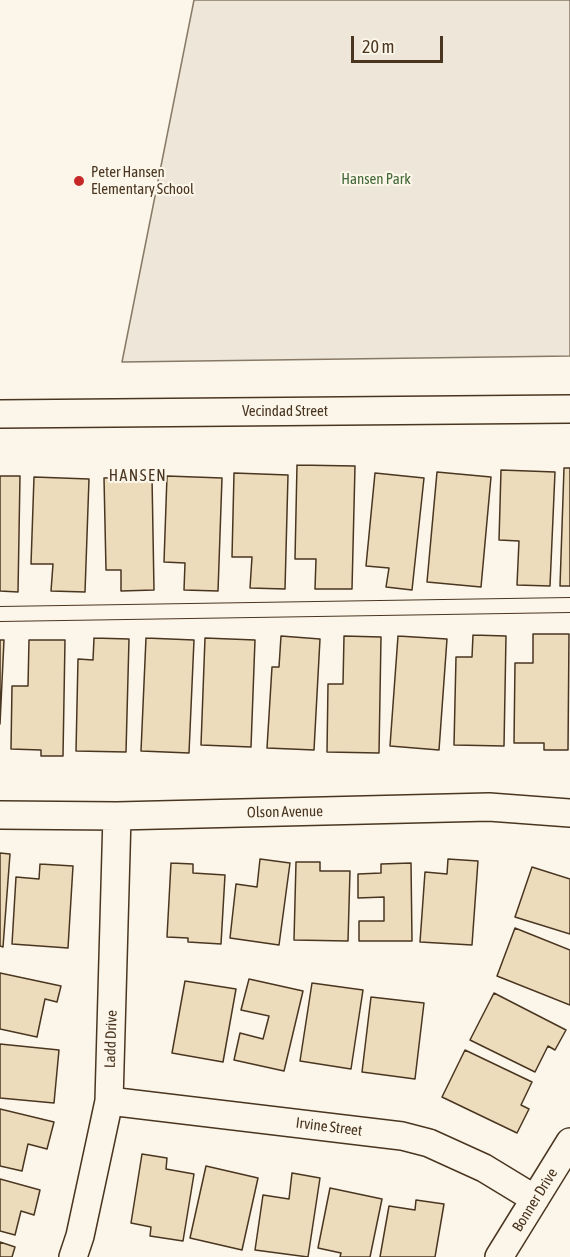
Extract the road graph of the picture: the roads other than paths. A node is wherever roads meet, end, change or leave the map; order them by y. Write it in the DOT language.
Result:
graph roads {
  1 [pos="570,409"];
  2 [pos="0,414"];
  3 [pos="570,605"];
  4 [pos="0,614"];
  5 [pos="570,813"];
  6 [pos="0,815"];
  7 [pos="117,816"];
  8 [pos="110,1101"];
  9 [pos="570,1142"];
  10 [pos="535,1199"];
  11 [pos="73,1257"];
  12 [pos="499,1257"];
  1 -- 2 [label="street, Vecindad Street"];
  3 -- 4 [label="lane"];
  5 -- 7 [label="street, Olson Avenue"];
  6 -- 7 [label="street, Olson Avenue"];
  7 -- 8 [label="street, Ladd Drive"];
  8 -- 10 [label="street, Irvine Street"];
  8 -- 11 [label="street, Ladd Drive"];
  9 -- 10 [label="street, Bonner Drive"];
  10 -- 12 [label="street, Bonner Drive"];
}
